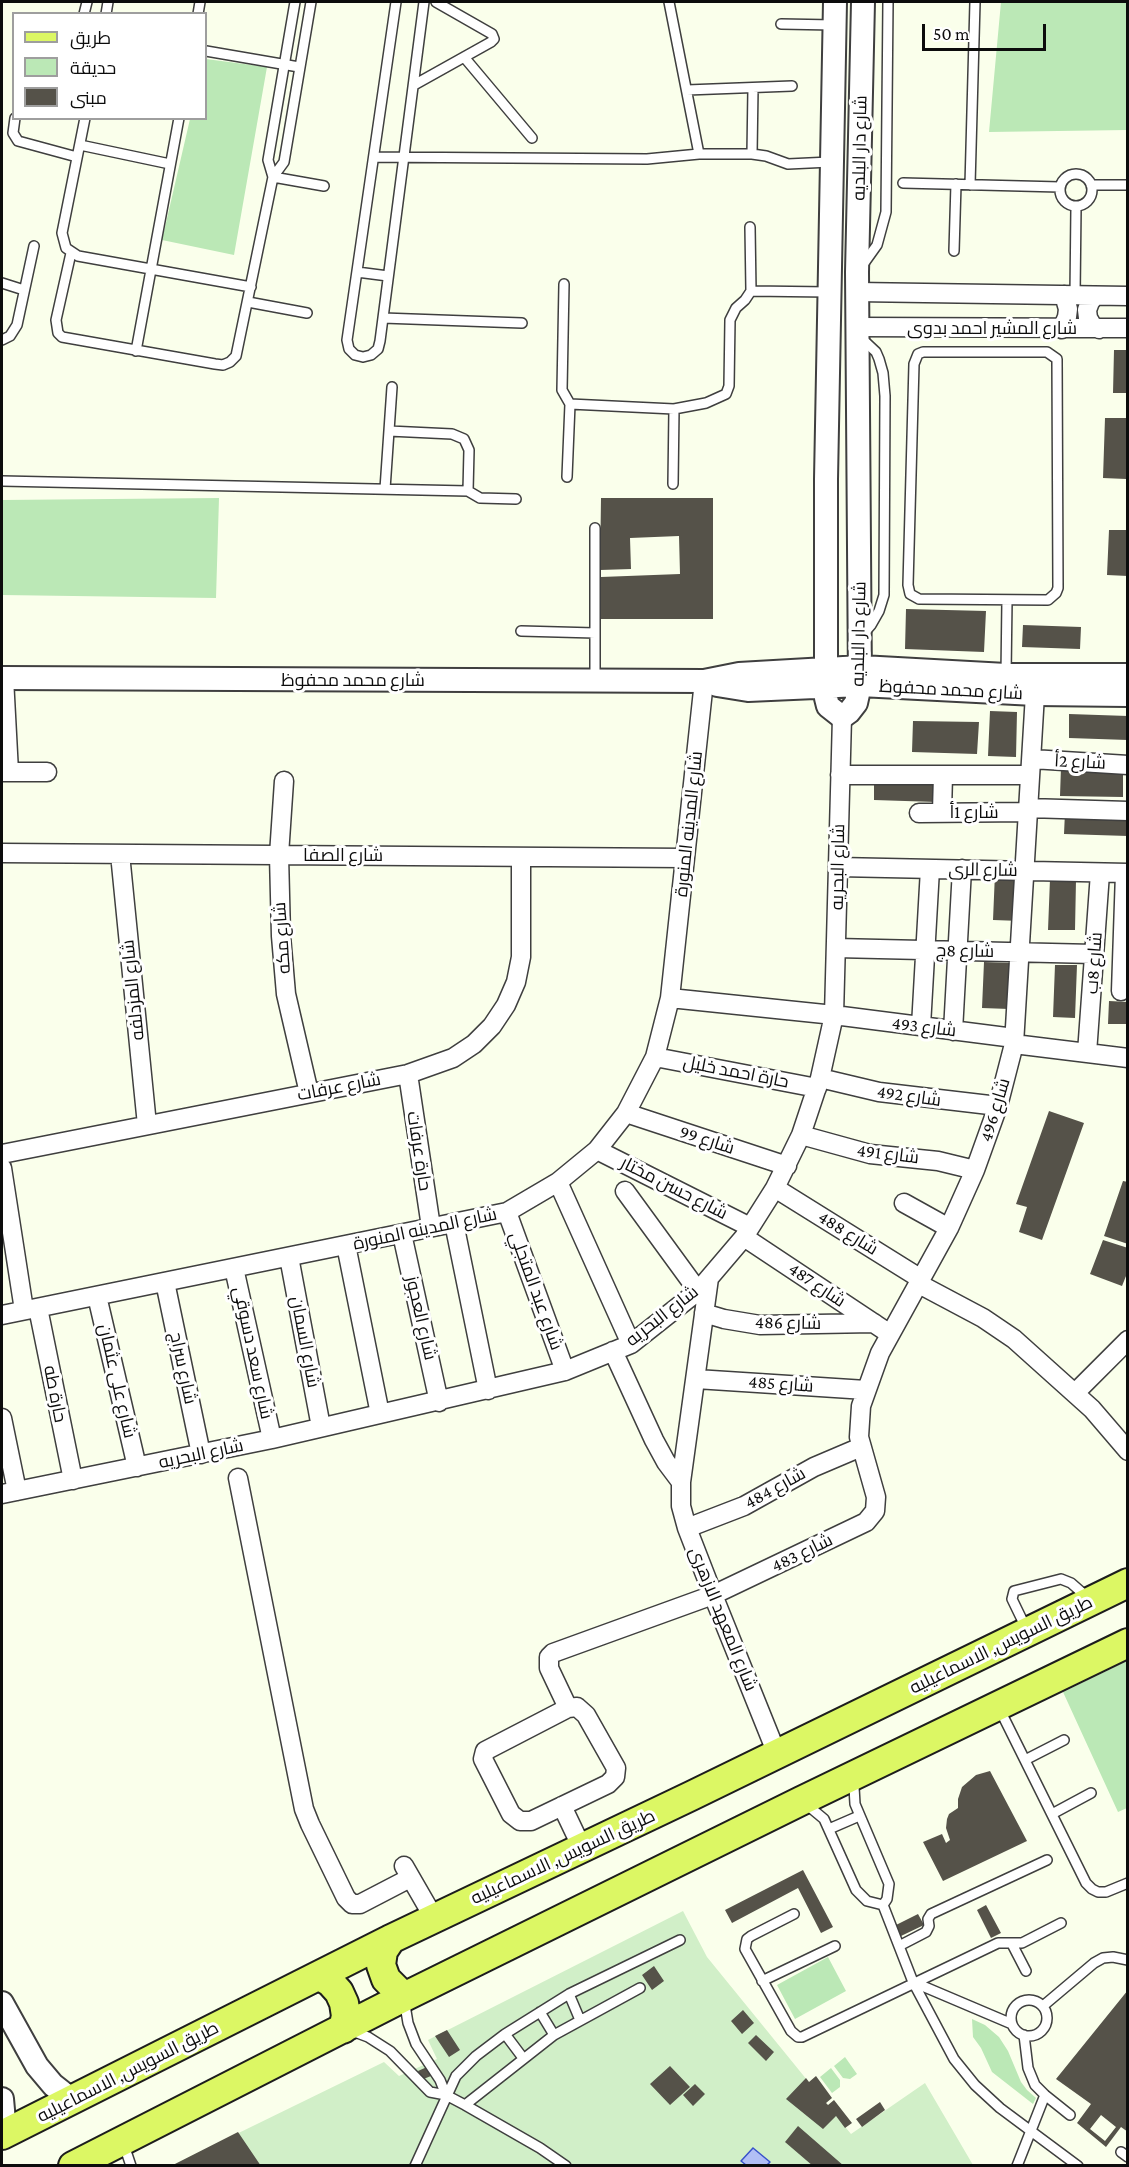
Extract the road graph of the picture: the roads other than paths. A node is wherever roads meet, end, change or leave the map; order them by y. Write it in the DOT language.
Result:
graph roads {
  1 [pos="295,2"];
  2 [pos="311,2"];
  3 [pos="396,2"];
  4 [pos="424,2"];
  5 [pos="436,2"];
  6 [pos="669,2"];
  7 [pos="835,2"];
  8 [pos="863,2"];
  9 [pos="888,2"];
  10 [pos="975,2"];
  11 [pos="781,24"];
  12 [pos="834,25"];
  13 [pos="207,51"];
  14 [pos="464,57"];
  15 [pos="833,59"];
  16 [pos="862,59"];
  17 [pos="284,65"];
  18 [pos="299,67"];
  19 [pos="414,85"];
  20 [pos="792,86"];
  21 [pos="753,88"];
  22 [pos="687,90"];
  23 [pos="15,120"];
  24 [pos="85,120"];
  25 [pos="178,120"];
  26 [pos="532,138"];
  27 [pos="80,145"];
  28 [pos="699,154"];
  29 [pos="752,154"];
  30 [pos="77,157"];
  31 [pos="374,157"];
  32 [pos="404,158"];
  33 [pos="831,162"];
  34 [pos="170,164"];
  35 [pos="273,177"];
  36 [pos="903,183"];
  37 [pos="956,184"];
  38 [pos="970,184"];
  39 [pos="1091,185"];
  40 [pos="1128,185"];
  41 [pos="324,186"];
  42 [pos="1060,187"];
  43 [pos="1076,207"];
  44 [pos="750,227"];
  45 [pos="34,246"];
  46 [pos="954,251"];
  47 [pos="71,253"];
  48 [pos="151,269"];
  49 [pos="357,272"];
  50 [pos="388,276"];
  51 [pos="857,282"];
  52 [pos="2,283"];
  53 [pos="564,284"];
  54 [pos="251,287"];
  55 [pos="24,290"];
  56 [pos="751,291"];
  57 [pos="829,292"];
  58 [pos="1070,295"];
  59 [pos="1095,296"];
  60 [pos="1128,296"];
  61 [pos="248,302"];
  62 [pos="307,313"];
  63 [pos="383,318"];
  64 [pos="522,323"];
  65 [pos="1128,328"];
  66 [pos="1062,329"];
  67 [pos="1099,329"];
  68 [pos="857,331"];
  69 [pos="2,340"];
  70 [pos="136,351"];
  71 [pos="392,387"];
  72 [pos="570,404"];
  73 [pos="674,409"];
  74 [pos="389,431"];
  75 [pos="567,477"];
  76 [pos="859,478"];
  77 [pos="826,479"];
  78 [pos="2,480"];
  79 [pos="674,484"];
  80 [pos="385,489"];
  81 [pos="468,491"];
  82 [pos="516,499"];
  83 [pos="595,528"];
  84 [pos="1007,600"];
  85 [pos="521,631"];
  86 [pos="595,633"];
  87 [pos="860,637"];
  88 [pos="1006,675"];
  89 [pos="1128,675"];
  90 [pos="860,676"];
  91 [pos="3,678"];
  92 [pos="826,679"];
  93 [pos="595,680"];
  94 [pos="704,681"];
  95 [pos="974,682"];
  96 [pos="1035,694"];
  97 [pos="1128,695"];
  98 [pos="842,717"];
  99 [pos="1128,765"];
  100 [pos="1031,767"];
  101 [pos="5,772"];
  102 [pos="47,772"];
  103 [pos="840,775"];
  104 [pos="943,775"];
  105 [pos="284,781"];
  106 [pos="1028,810"];
  107 [pos="1128,811"];
  108 [pos="942,812"];
  109 [pos="919,813"];
  110 [pos="2,853"];
  111 [pos="120,854"];
  112 [pos="279,855"];
  113 [pos="521,856"];
  114 [pos="685,858"];
  115 [pos="838,867"];
  116 [pos="930,869"];
  117 [pos="962,869"];
  118 [pos="1024,871"];
  119 [pos="1100,873"];
  120 [pos="1126,873"];
  121 [pos="1125,929"];
  122 [pos="836,948"];
  123 [pos="925,950"];
  124 [pos="958,950"];
  125 [pos="1019,952"];
  126 [pos="1094,954"];
  127 [pos="1092,986"];
  128 [pos="1124,991"];
  129 [pos="670,998"];
  130 [pos="834,1015"];
  131 [pos="921,1026"];
  132 [pos="953,1030"];
  133 [pos="1014,1041"];
  134 [pos="1087,1053"];
  135 [pos="655,1057"];
  136 [pos="1128,1058"];
  137 [pos="408,1074"];
  138 [pos="819,1083"];
  139 [pos="309,1093"];
  140 [pos="998,1106"];
  141 [pos="626,1113"];
  142 [pos="147,1125"];
  143 [pos="801,1135"];
  144 [pos="597,1150"];
  145 [pos="2,1154"];
  146 [pos="787,1166"];
  147 [pos="2,1168"];
  148 [pos="975,1170"];
  149 [pos="558,1182"];
  150 [pos="775,1188"];
  151 [pos="625,1191"];
  152 [pos="904,1203"];
  153 [pos="507,1212"];
  154 [pos="454,1223"];
  155 [pos="431,1227"];
  156 [pos="949,1228"];
  157 [pos="747,1232"];
  158 [pos="402,1234"];
  159 [pos="346,1245"];
  160 [pos="289,1257"];
  161 [pos="234,1268"];
  162 [pos="165,1282"];
  163 [pos="920,1282"];
  164 [pos="704,1284"];
  165 [pos="97,1296"];
  166 [pos="31,1309"];
  167 [pos="704,1313"];
  168 [pos="2,1315"];
  169 [pos="874,1323"];
  170 [pos="890,1334"];
  171 [pos="1128,1340"];
  172 [pos="631,1344"];
  173 [pos="613,1351"];
  174 [pos="565,1371"];
  175 [pos="696,1379"];
  176 [pos="488,1390"];
  177 [pos="866,1390"];
  178 [pos="1076,1393"];
  179 [pos="440,1402"];
  180 [pos="380,1414"];
  181 [pos="2,1418"];
  182 [pos="321,1427"];
  183 [pos="272,1439"];
  184 [pos="861,1447"];
  185 [pos="1128,1451"];
  186 [pos="201,1454"];
  187 [pos="137,1467"];
  188 [pos="238,1478"];
  189 [pos="73,1480"];
  190 [pos="681,1482"];
  191 [pos="9,1492"];
  192 [pos="876,1497"];
  193 [pos="687,1528"];
  194 [pos="1128,1583"];
  195 [pos="713,1595"];
  196 [pos="1092,1600"];
  197 [pos="1028,1632"];
  198 [pos="1128,1643"];
  199 [pos="998,1706"];
  200 [pos="567,1708"];
  201 [pos="1064,1740"];
  202 [pos="777,1754"];
  203 [pos="1025,1761"];
  204 [pos="857,1775"];
  205 [pos="1091,1793"];
  206 [pos="801,1801"];
  207 [pos="562,1806"];
  208 [pos="1052,1814"];
  209 [pos="859,1816"];
  210 [pos="829,1829"];
  211 [pos="582,1848"];
  212 [pos="1047,1860"];
  213 [pos="1128,1883"];
  214 [pos="883,1905"];
  215 [pos="794,1914"];
  216 [pos="434,1918"];
  217 [pos="1061,1923"];
  218 [pos="391,1939"];
  219 [pos="680,1940"];
  220 [pos="1011,1944"];
  221 [pos="835,1946"];
  222 [pos="900,1946"];
  223 [pos="1128,1960"];
  224 [pos="1026,1971"];
  225 [pos="320,1976"];
  226 [pos="762,1981"];
  227 [pos="913,1982"];
  228 [pos="640,1989"];
  229 [pos="569,1994"];
  230 [pos="404,1997"];
  231 [pos="2,2003"];
  232 [pos="1042,2006"];
  233 [pos="540,2012"];
  234 [pos="580,2020"];
  235 [pos="1012,2024"];
  236 [pos="343,2029"];
  237 [pos="506,2034"];
  238 [pos="554,2035"];
  239 [pos="1024,2036"];
  240 [pos="523,2058"];
  241 [pos="446,2095"];
  242 [pos="1045,2096"];
  243 [pos="2,2099"];
  244 [pos="72,2100"];
  245 [pos="465,2105"];
  246 [pos="1070,2115"];
  247 [pos="1031,2130"];
  248 [pos="2,2134"];
  249 [pos="126,2153"];
  250 [pos="73,2166"];
  251 [pos="415,2166"];
  252 [pos="566,2166"];
  253 [pos="1017,2166"];
  254 [pos="1078,2166"];
  1 -- 17 [label="lane"];
  2 -- 18 [label="lane"];
  3 -- 31 [label="lane"];
  4 -- 19 [label="lane"];
  5 -- 14 [label="lane"];
  6 -- 22 [label="lane"];
  7 -- 12 [label="street, شارع دار البلديه"];
  8 -- 16 [label="street, شارع دار البلديه"];
  9 -- 51 [label="lane"];
  10 -- 38 [label="lane"];
  11 -- 12 [label="lane"];
  12 -- 15 [label="street, شارع دار البلديه"];
  13 -- 17 [label="lane"];
  14 -- 19 [label="lane"];
  14 -- 26 [label="lane"];
  15 -- 16 [label="street"];
  15 -- 33 [label="street, شارع دار البلديه"];
  16 -- 51 [label="street, شارع دار البلديه"];
  17 -- 18 [label="lane"];
  17 -- 35 [label="lane"];
  18 -- 35 [label="lane"];
  19 -- 32 [label="lane"];
  20 -- 21 [label="lane"];
  21 -- 22 [label="lane"];
  21 -- 29 [label="lane"];
  22 -- 28 [label="lane"];
  23 -- 30 [label="lane"];
  24 -- 27 [label="lane"];
  25 -- 34 [label="lane"];
  27 -- 30 [label="lane"];
  27 -- 34 [label="lane"];
  28 -- 29 [label="lane"];
  28 -- 32 [label="lane"];
  29 -- 33 [label="lane"];
  30 -- 47 [label="lane"];
  31 -- 32 [label="lane"];
  31 -- 49 [label="lane"];
  32 -- 50 [label="lane"];
  33 -- 57 [label="street, شارع دار البلديه"];
  34 -- 48 [label="lane"];
  35 -- 41 [label="lane"];
  35 -- 54 [label="lane"];
  36 -- 37 [label="lane"];
  37 -- 38 [label="lane"];
  37 -- 46 [label="lane"];
  38 -- 42 [label="lane"];
  39 -- 40 [label="lane"];
  39 -- 42 [label="lane"];
  39 -- 43 [label="lane"];
  42 -- 43 [label="lane"];
  43 -- 58 [label="lane"];
  44 -- 56 [label="lane"];
  45 -- 55 [label="lane"];
  47 -- 48 [label="lane"];
  47 -- 70 [label="lane"];
  48 -- 54 [label="lane"];
  48 -- 70 [label="lane"];
  49 -- 50 [label="lane"];
  49 -- 63 [label="lane"];
  50 -- 63 [label="lane"];
  51 -- 58 [label="street, شارع المشير احمد بدوى"];
  51 -- 68 [label="street, شارع دار البلديه"];
  52 -- 55 [label="lane"];
  53 -- 72 [label="lane"];
  54 -- 61 [label="lane"];
  55 -- 69 [label="lane"];
  56 -- 57 [label="lane"];
  56 -- 73 [label="lane"];
  57 -- 77 [label="street, شارع دار البلديه"];
  58 -- 59 [label="street, شارع المشير احمد بدوى"];
  58 -- 66 [label="street"];
  59 -- 60 [label="street, شارع المشير احمد بدوى"];
  59 -- 67 [label="street"];
  61 -- 62 [label="lane"];
  61 -- 70 [label="lane"];
  63 -- 64 [label="lane"];
  65 -- 67 [label="street, شارع المشير احمد بدوى"];
  66 -- 67 [label="street, شارع المشير احمد بدوى"];
  66 -- 68 [label="street, شارع المشير احمد بدوى"];
  68 -- 76 [label="street, شارع دار البلديه"];
  68 -- 87 [label="lane"];
  71 -- 74 [label="lane"];
  72 -- 73 [label="lane"];
  72 -- 75 [label="lane"];
  73 -- 79 [label="lane"];
  74 -- 80 [label="lane"];
  74 -- 81 [label="lane"];
  76 -- 77 [label="street"];
  76 -- 87 [label="street, شارع دار البلديه"];
  77 -- 92 [label="street, شارع دار البلديه"];
  78 -- 80 [label="lane"];
  80 -- 81 [label="lane"];
  81 -- 82 [label="lane"];
  83 -- 86 [label="lane"];
  84 -- 84 [label="lane"];
  84 -- 88 [label="lane"];
  85 -- 86 [label="lane"];
  86 -- 93 [label="lane"];
  87 -- 90 [label="street, شارع دار البلديه"];
  88 -- 89 [label="street, شارع محمد محفوظ"];
  88 -- 95 [label="street, شارع محمد محفوظ"];
  90 -- 92 [label="street, شارع محمد محفوظ"];
  90 -- 95 [label="street, شارع محمد محفوظ"];
  90 -- 98 [label="street, شارع دار البلديه"];
  91 -- 93 [label="street, شارع محمد محفوظ"];
  91 -- 101 [label="street"];
  92 -- 94 [label="street, شارع محمد محفوظ"];
  92 -- 98 [label="street, شارع دار البلديه"];
  93 -- 94 [label="street, شارع محمد محفوظ"];
  94 -- 114 [label="street, شارع المدينه المنورة"];
  95 -- 96 [label="street, شارع محمد محفوظ"];
  96 -- 97 [label="street, شارع محمد محفوظ"];
  96 -- 100 [label="street, شارع 496"];
  98 -- 103 [label="street, شارع البحريه"];
  99 -- 100 [label="street, شارع 2أ"];
  100 -- 104 [label="street, شارع 2أ"];
  100 -- 106 [label="street, شارع 496"];
  101 -- 102 [label="street"];
  103 -- 104 [label="street, شارع 2أ"];
  103 -- 115 [label="street, شارع البحريه"];
  104 -- 108 [label="street"];
  105 -- 112 [label="street, شارع مكه"];
  106 -- 107 [label="street, شارع 1أ"];
  106 -- 108 [label="street, شارع 1أ"];
  106 -- 118 [label="street, شارع 496"];
  108 -- 109 [label="street, شارع 1أ"];
  110 -- 111 [label="street, شارع الصفا"];
  111 -- 112 [label="street, شارع الصفا"];
  111 -- 142 [label="street, شارع المزدلفه"];
  112 -- 113 [label="street, شارع الصفا"];
  112 -- 139 [label="street, شارع مكه"];
  113 -- 114 [label="street, شارع الصفا"];
  113 -- 137 [label="street, شارع عرفات"];
  114 -- 129 [label="street, شارع المدينه المنورة"];
  115 -- 116 [label="street, شارع الرى"];
  115 -- 122 [label="street, شارع البحريه"];
  116 -- 117 [label="street, شارع الرى"];
  116 -- 123 [label="street"];
  117 -- 118 [label="street, شارع الرى"];
  117 -- 124 [label="street"];
  118 -- 119 [label="street, شارع الرى"];
  118 -- 125 [label="street, شارع 496"];
  119 -- 120 [label="street, شارع الرى"];
  119 -- 126 [label="street, شارع 8ب"];
  120 -- 121 [label="street"];
  121 -- 128 [label="street"];
  122 -- 123 [label="street, شارع 8ج"];
  122 -- 130 [label="street, شارع البحريه"];
  123 -- 124 [label="street, شارع 8ج"];
  123 -- 131 [label="street"];
  124 -- 125 [label="street, شارع 8ج"];
  124 -- 132 [label="street"];
  125 -- 126 [label="street, شارع 8ج"];
  125 -- 133 [label="street, شارع 496"];
  126 -- 127 [label="street, شارع 8ب"];
  127 -- 128 [label="street"];
  127 -- 134 [label="street, شارع 8ب"];
  129 -- 130 [label="street, شارع 493"];
  129 -- 135 [label="street, شارع المدينه المنورة"];
  130 -- 131 [label="street, شارع 493"];
  130 -- 138 [label="street, شارع البحريه"];
  131 -- 132 [label="street, شارع 493"];
  132 -- 133 [label="street, شارع 493"];
  133 -- 134 [label="street, شارع 493"];
  133 -- 140 [label="street, شارع 496"];
  134 -- 136 [label="street, شارع 493"];
  135 -- 138 [label="street, حارة احمد خليل"];
  135 -- 141 [label="street, شارع المدينه المنورة"];
  137 -- 139 [label="street, شارع عرفات"];
  137 -- 155 [label="street, حارة عرفات"];
  138 -- 140 [label="street, شارع 492"];
  138 -- 143 [label="street, شارع البحريه"];
  139 -- 142 [label="street, شارع عرفات"];
  140 -- 148 [label="street, شارع 496"];
  141 -- 144 [label="street, شارع المدينه المنورة"];
  141 -- 146 [label="street, شارع 99"];
  142 -- 145 [label="street, شارع عرفات"];
  143 -- 146 [label="street, شارع البحريه"];
  143 -- 148 [label="street, شارع 491"];
  144 -- 149 [label="street, شارع المدينه المنورة"];
  144 -- 157 [label="street, شارع حسن مختار"];
  146 -- 150 [label="street, شارع البحريه"];
  147 -- 166 [label="street, حارة طه"];
  148 -- 156 [label="street, شارع 496"];
  149 -- 153 [label="street, شارع المدينه المنورة"];
  149 -- 172 [label="street"];
  150 -- 157 [label="street, شارع البحريه"];
  150 -- 163 [label="street, شارع 488"];
  151 -- 164 [label="street"];
  152 -- 156 [label="street"];
  153 -- 154 [label="street, شارع المدينه المنورة"];
  153 -- 174 [label="street, شارع عبد المتجلي"];
  154 -- 155 [label="street, شارع المدينه المنورة"];
  154 -- 176 [label="street"];
  155 -- 158 [label="street, شارع المدينه المنورة"];
  156 -- 163 [label="street, شارع 496"];
  157 -- 164 [label="street, شارع البحريه"];
  157 -- 169 [label="street, شارع 487"];
  158 -- 159 [label="street, شارع المدينه المنورة"];
  158 -- 179 [label="street, شارع العجوز"];
  159 -- 160 [label="street, شارع المدينه المنورة"];
  159 -- 180 [label="street"];
  160 -- 161 [label="street, شارع المدينه المنورة"];
  160 -- 182 [label="street, شارع السمان"];
  161 -- 162 [label="street, شارع المدينه المنورة"];
  161 -- 183 [label="street, شارع سعد دسوقي"];
  162 -- 165 [label="street, شارع المدينه المنورة"];
  162 -- 186 [label="street, شارع سراج"];
  163 -- 170 [label="street, شارع 496"];
  163 -- 178 [label="street, شارع 488"];
  164 -- 167 [label="street, شارع المعهد الازهرى"];
  164 -- 172 [label="street, شارع البحريه"];
  165 -- 166 [label="street, شارع المدينه المنورة"];
  165 -- 187 [label="street, شارع على عثمان"];
  166 -- 168 [label="street, شارع المدينه المنورة"];
  166 -- 189 [label="street, حارة طه"];
  167 -- 169 [label="street, شارع 486"];
  167 -- 175 [label="street, شارع المعهد الازهرى"];
  169 -- 170 [label="street, شارع 487"];
  170 -- 177 [label="street, شارع 496"];
  171 -- 178 [label="street"];
  172 -- 173 [label="street, شارع البحريه"];
  173 -- 174 [label="street, شارع البحريه"];
  173 -- 190 [label="street"];
  174 -- 176 [label="street, شارع البحريه"];
  175 -- 177 [label="street, شارع 485"];
  175 -- 190 [label="street, شارع المعهد الازهرى"];
  176 -- 179 [label="street, شارع البحريه"];
  177 -- 184 [label="street, شارع 496"];
  178 -- 185 [label="street, شارع 488"];
  179 -- 180 [label="street, شارع البحريه"];
  180 -- 182 [label="street, شارع البحريه"];
  181 -- 191 [label="street"];
  182 -- 183 [label="street, شارع البحريه"];
  183 -- 186 [label="street, شارع البحريه"];
  184 -- 192 [label="street, شارع 496"];
  184 -- 193 [label="street, شارع 484"];
  186 -- 187 [label="street, شارع البحريه"];
  187 -- 189 [label="street, شارع البحريه"];
  188 -- 216 [label="street"];
  189 -- 191 [label="street, شارع البحريه"];
  190 -- 193 [label="street, شارع المعهد الازهرى"];
  192 -- 195 [label="street, شارع 483"];
  193 -- 195 [label="street, شارع المعهد الازهرى"];
  194 -- 196 [label="main road, طريق السويس, الاسماعيليه"];
  195 -- 200 [label="street, شارع 483"];
  195 -- 202 [label="street, شارع المعهد الازهرى"];
  196 -- 197 [label="main road, طريق السويس, الاسماعيليه"];
  196 -- 197 [label="lane"];
  197 -- 202 [label="main road, طريق السويس, الاسماعيليه"];
  198 -- 199 [label="main road"];
  199 -- 203 [label="lane"];
  199 -- 204 [label="main road"];
  200 -- 207 [label="street"];
  200 -- 207 [label="street"];
  201 -- 203 [label="lane"];
  202 -- 211 [label="main road, طريق السويس, الاسماعيليه"];
  203 -- 208 [label="lane"];
  204 -- 206 [label="main road"];
  204 -- 209 [label="lane"];
  205 -- 208 [label="lane"];
  206 -- 210 [label="lane"];
  206 -- 230 [label="main road"];
  207 -- 211 [label="street"];
  208 -- 213 [label="lane"];
  209 -- 210 [label="lane"];
  209 -- 214 [label="lane"];
  210 -- 214 [label="lane"];
  211 -- 216 [label="main road, طريق السويس, الاسماعيليه"];
  212 -- 222 [label="lane"];
  214 -- 222 [label="lane"];
  215 -- 226 [label="lane"];
  216 -- 218 [label="main road, طريق السويس, الاسماعيليه"];
  217 -- 220 [label="lane"];
  218 -- 225 [label="main road, طريق السويس, الاسماعيليه"];
  218 -- 230 [label="main road"];
  219 -- 229 [label="lane"];
  220 -- 224 [label="lane"];
  220 -- 227 [label="lane"];
  221 -- 226 [label="lane"];
  222 -- 227 [label="lane"];
  223 -- 232 [label="lane"];
  225 -- 236 [label="main road"];
  225 -- 244 [label="main road, طريق السويس, الاسماعيليه"];
  226 -- 227 [label="lane"];
  227 -- 235 [label="lane"];
  227 -- 247 [label="lane"];
  228 -- 234 [label="lane"];
  229 -- 233 [label="lane"];
  229 -- 234 [label="lane"];
  230 -- 236 [label="main road"];
  230 -- 241 [label="lane"];
  231 -- 244 [label="street"];
  232 -- 235 [label="lane"];
  232 -- 239 [label="lane"];
  233 -- 237 [label="lane"];
  233 -- 238 [label="lane"];
  234 -- 238 [label="lane"];
  235 -- 239 [label="lane"];
  236 -- 241 [label="lane"];
  236 -- 249 [label="main road"];
  237 -- 240 [label="lane"];
  237 -- 241 [label="lane"];
  238 -- 240 [label="lane"];
  239 -- 242 [label="lane"];
  240 -- 245 [label="lane"];
  241 -- 245 [label="lane"];
  241 -- 251 [label="lane"];
  242 -- 246 [label="lane"];
  242 -- 247 [label="lane"];
  243 -- 248 [label="street"];
  244 -- 248 [label="main road, طريق السويس, الاسماعيليه"];
  245 -- 252 [label="lane"];
  247 -- 253 [label="lane"];
  247 -- 254 [label="lane"];
  249 -- 250 [label="main road"];
}
